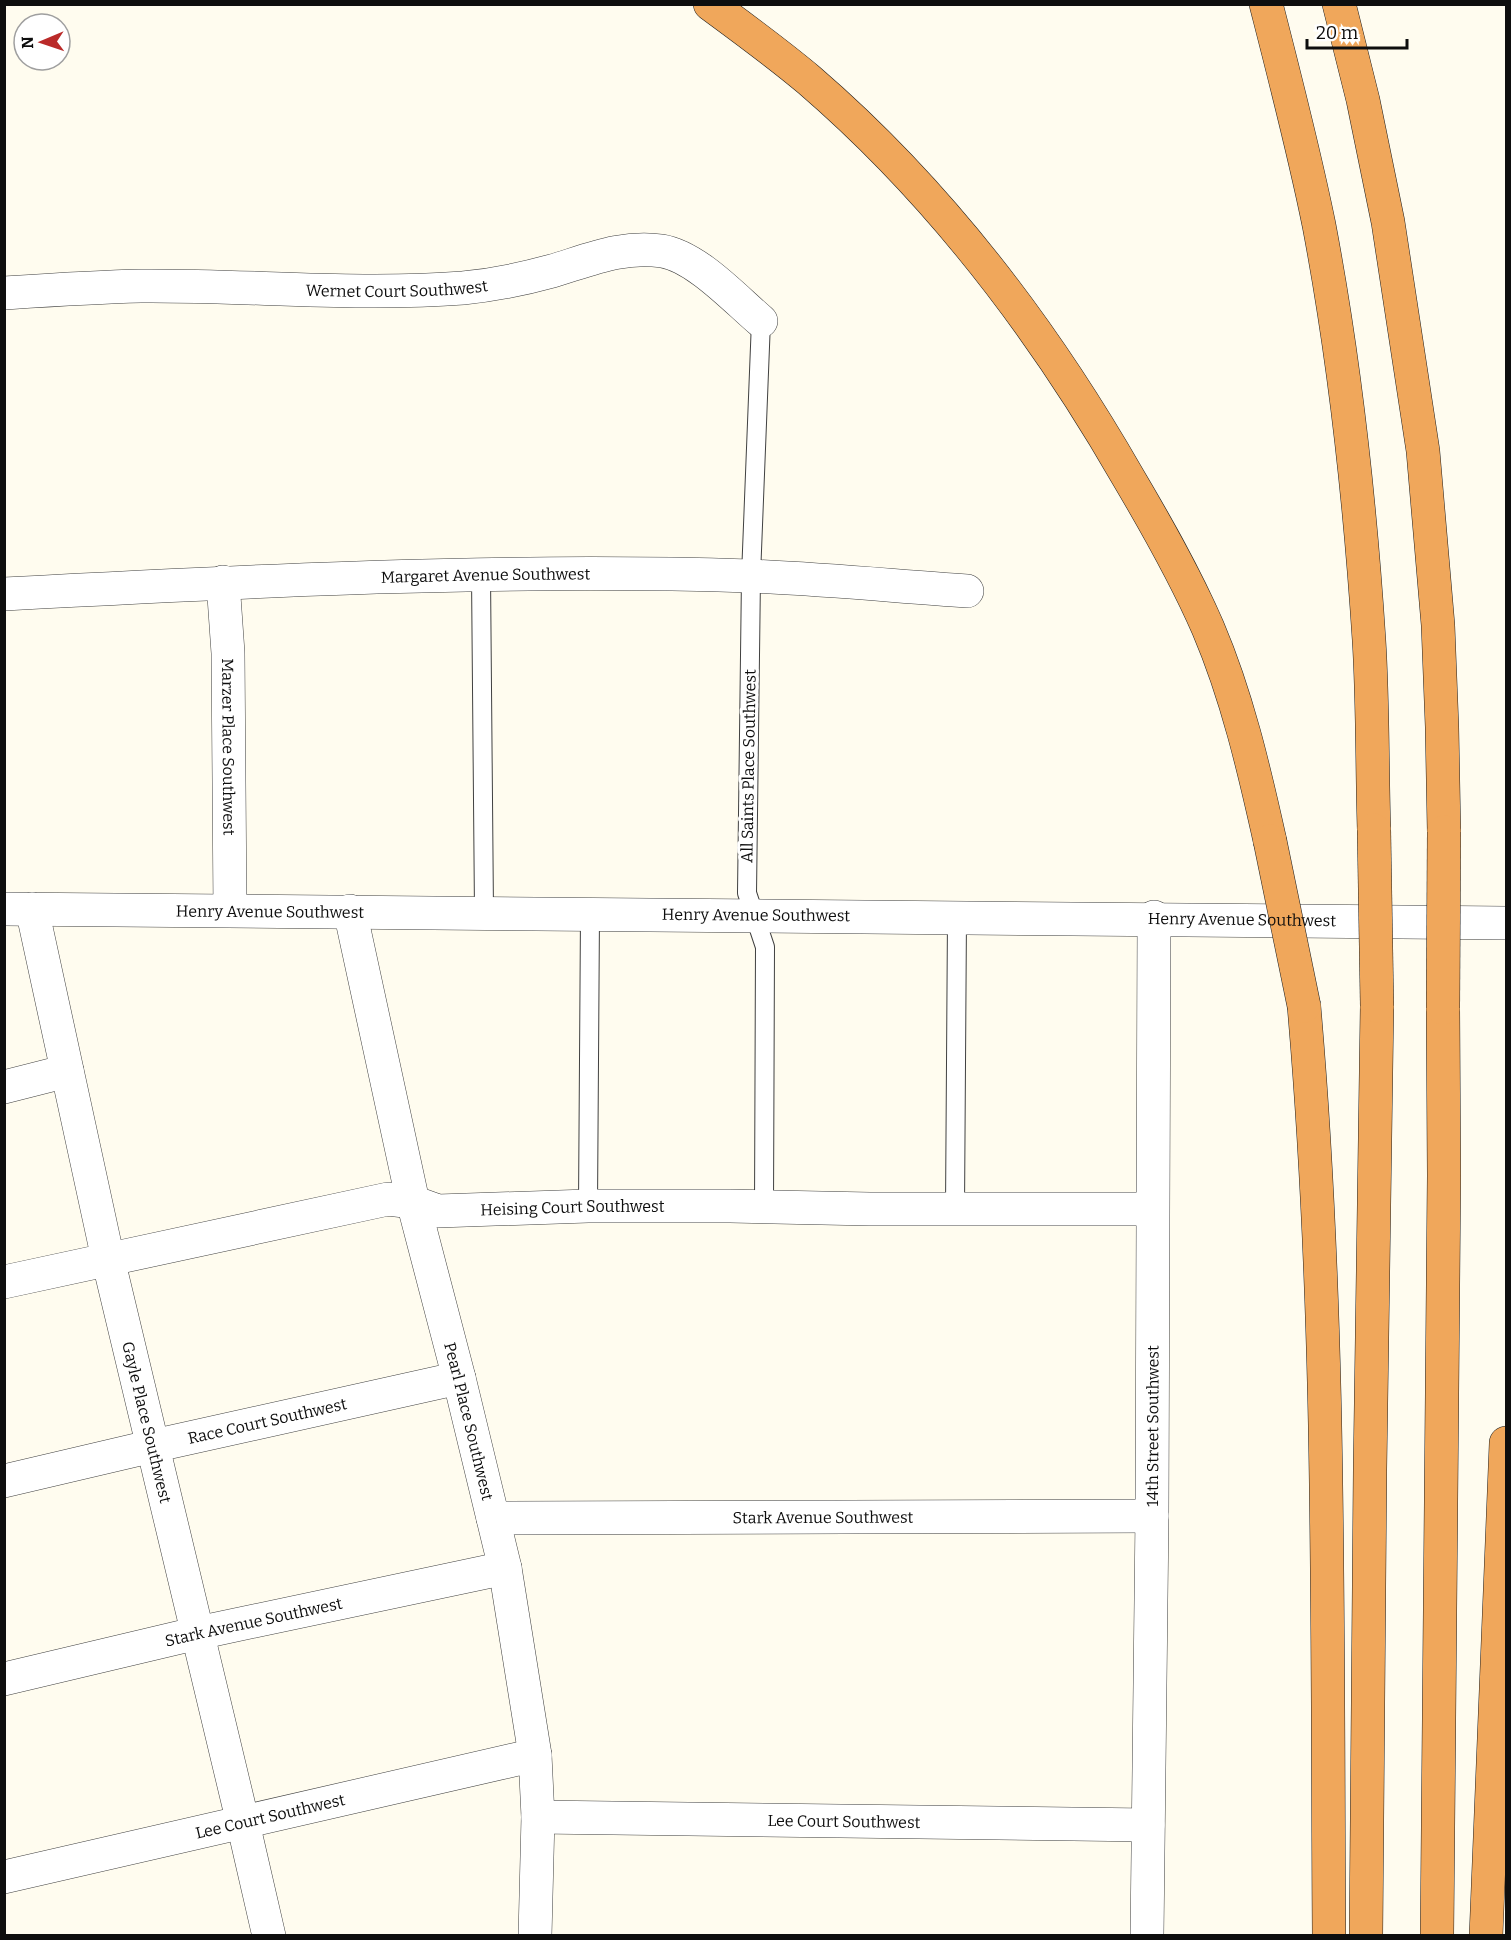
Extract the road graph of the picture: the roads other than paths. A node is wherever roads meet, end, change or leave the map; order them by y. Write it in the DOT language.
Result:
graph roads {
  1 [pos="710,4"];
  2 [pos="1249,4"];
  3 [pos="1266,4"];
  4 [pos="1339,4"];
  5 [pos="1304,151"];
  6 [pos="4,293"];
  7 [pos="761,321"];
  8 [pos="481,575"];
  9 [pos="751,576"];
  10 [pos="223,582"];
  11 [pos="966,591"];
  12 [pos="4,594"];
  13 [pos="18,909"];
  14 [pos="230,910"];
  15 [pos="350,911"];
  16 [pos="484,912"];
  17 [pos="590,915"];
  18 [pos="753,915"];
  19 [pos="957,916"];
  20 [pos="1154,917"];
  21 [pos="1506,923"];
  22 [pos="67,1071"];
  23 [pos="4,1087"];
  24 [pos="414,1203"];
  25 [pos="588,1206"];
  26 [pos="764,1207"];
  27 [pos="955,1209"];
  28 [pos="1152,1209"];
  29 [pos="108,1258"];
  30 [pos="4,1282"];
  31 [pos="459,1378"];
  32 [pos="1506,1443"];
  33 [pos="153,1446"];
  34 [pos="4,1481"];
  35 [pos="1152,1516"];
  36 [pos="493,1518"];
  37 [pos="505,1568"];
  38 [pos="198,1634"];
  39 [pos="4,1679"];
  40 [pos="535,1755"];
  41 [pos="538,1816"];
  42 [pos="243,1823"];
  43 [pos="1148,1825"];
  44 [pos="4,1877"];
  45 [pos="268,1935"];
  46 [pos="535,1935"];
  47 [pos="1147,1935"];
  48 [pos="1329,1935"];
  49 [pos="1366,1935"];
  50 [pos="1437,1935"];
  51 [pos="1486,1935"];
  1 -- 48 [label="highway, bridge"];
  2 -- 5 [label="highway"];
  3 -- 5 [label="highway"];
  4 -- 50 [label="highway, bridge"];
  5 -- 49 [label="highway, bridge"];
  6 -- 7 [label="street, Wernet Court Southwest"];
  7 -- 9 [label="lane, All Saints Place Southwest"];
  8 -- 9 [label="street, Margaret Avenue Southwest"];
  8 -- 10 [label="street, Margaret Avenue Southwest"];
  8 -- 16 [label="lane"];
  9 -- 11 [label="street, Margaret Avenue Southwest"];
  9 -- 18 [label="lane, All Saints Place Southwest"];
  10 -- 12 [label="street, Margaret Avenue Southwest"];
  10 -- 14 [label="street, Marzer Place Southwest"];
  13 -- 14 [label="street, Henry Avenue Southwest"];
  13 -- 22 [label="street, Gayle Place Southwest"];
  14 -- 15 [label="street, Henry Avenue Southwest"];
  15 -- 16 [label="street, Henry Avenue Southwest"];
  15 -- 24 [label="street, Pearl Place Southwest"];
  16 -- 17 [label="street, Henry Avenue Southwest"];
  17 -- 18 [label="street, Henry Avenue Southwest"];
  17 -- 25 [label="lane"];
  18 -- 19 [label="street, Henry Avenue Southwest"];
  18 -- 26 [label="lane, All Saints Place Southwest"];
  19 -- 20 [label="street, Henry Avenue Southwest"];
  19 -- 27 [label="lane"];
  20 -- 21 [label="street, Henry Avenue Southwest"];
  20 -- 28 [label="street, 14th Street Southwest"];
  22 -- 23 [label="street"];
  22 -- 29 [label="street, Gayle Place Southwest"];
  24 -- 25 [label="street, Heising Court Southwest"];
  24 -- 29 [label="street, Heising Court Southwest"];
  24 -- 31 [label="street, Pearl Place Southwest"];
  25 -- 26 [label="street, Heising Court Southwest"];
  26 -- 27 [label="street, Heising Court Southwest"];
  27 -- 28 [label="street, Heising Court Southwest"];
  28 -- 35 [label="street, 14th Street Southwest"];
  29 -- 30 [label="street, Heising Court Southwest"];
  29 -- 33 [label="street, Gayle Place Southwest"];
  31 -- 33 [label="street, Race Court Southwest"];
  31 -- 36 [label="street, Pearl Place Southwest"];
  32 -- 51 [label="highway"];
  33 -- 34 [label="street, Race Court Southwest"];
  33 -- 38 [label="street, Gayle Place Southwest"];
  35 -- 36 [label="street, Stark Avenue Southwest"];
  35 -- 43 [label="street, 14th Street Southwest"];
  36 -- 37 [label="street, Pearl Place Southwest"];
  37 -- 38 [label="street, Stark Avenue Southwest"];
  37 -- 40 [label="street, Pearl Place Southwest"];
  38 -- 39 [label="street, Stark Avenue Southwest"];
  38 -- 42 [label="street, Gayle Place Southwest"];
  40 -- 41 [label="street, Pearl Place Southwest"];
  40 -- 42 [label="street, Lee Court Southwest"];
  41 -- 43 [label="street, Lee Court Southwest"];
  41 -- 46 [label="street, Pearl Place Southwest"];
  42 -- 44 [label="street, Lee Court Southwest"];
  42 -- 45 [label="street, Gayle Place Southwest"];
  43 -- 47 [label="street, 14th Street Southwest"];
}
